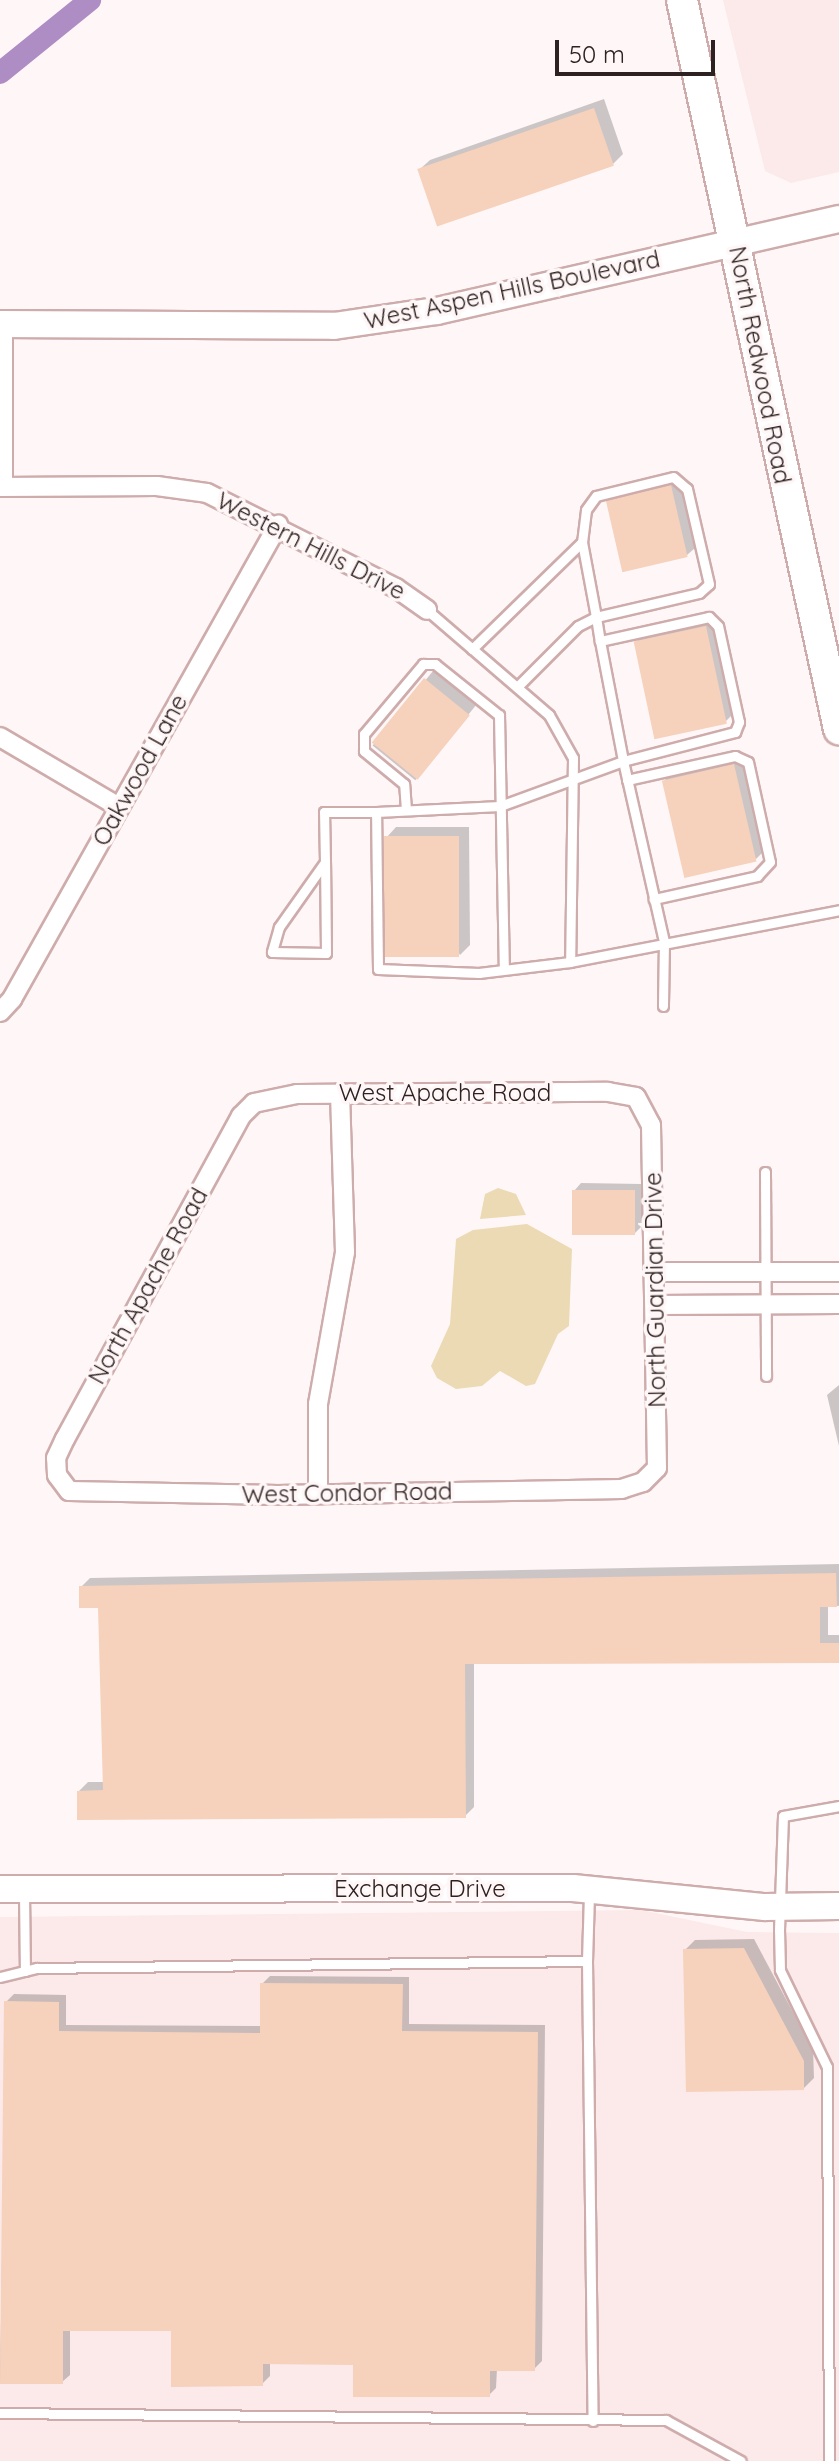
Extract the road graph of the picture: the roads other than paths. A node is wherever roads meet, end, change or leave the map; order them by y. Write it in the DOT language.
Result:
graph roads {
  1 [pos="682,0"];
  2 [pos="839,219"];
  3 [pos="735,244"];
  4 [pos="1,324"];
  5 [pos="2,487"];
  6 [pos="278,525"];
  7 [pos="582,542"];
  8 [pos="427,610"];
  9 [pos="596,617"];
  10 [pos="600,641"];
  11 [pos="472,649"];
  12 [pos="517,687"];
  13 [pos="839,729"];
  14 [pos="0,737"];
  15 [pos="623,761"];
  16 [pos="573,778"];
  17 [pos="627,780"];
  18 [pos="500,806"];
  19 [pos="119,807"];
  20 [pos="406,810"];
  21 [pos="376,812"];
  22 [pos="325,862"];
  23 [pos="654,899"];
  24 [pos="839,910"];
  25 [pos="664,941"];
  26 [pos="570,962"];
  27 [pos="504,969"];
  28 [pos="663,1006"];
  29 [pos="0,1012"];
  30 [pos="340,1093"];
  31 [pos="636,1097"];
  32 [pos="254,1103"];
  33 [pos="765,1172"];
  34 [pos="656,1272"];
  35 [pos="764,1272"];
  36 [pos="839,1272"];
  37 [pos="763,1304"];
  38 [pos="839,1304"];
  39 [pos="656,1305"];
  40 [pos="766,1376"];
  41 [pos="57,1475"];
  42 [pos="643,1482"];
  43 [pos="318,1494"];
  44 [pos="839,1806"];
  45 [pos="12,1889"];
  46 [pos="589,1889"];
  47 [pos="839,1906"];
  48 [pos="780,1908"];
  49 [pos="587,1961"];
  50 [pos="25,1971"];
  51 [pos="0,1977"];
  52 [pos="0,2413"];
  53 [pos="593,2421"];
  54 [pos="741,2461"];
  55 [pos="829,2461"];
  1 -- 3 [label="main road, North Redwood Road"];
  2 -- 3 [label="street, West Aspen Hills Boulevard"];
  3 -- 4 [label="street, West Aspen Hills Boulevard"];
  3 -- 13 [label="main road, North Redwood Road"];
  4 -- 5 [label="street"];
  5 -- 6 [label="street, Western Hills Drive"];
  6 -- 8 [label="street, Western Hills Drive"];
  6 -- 19 [label="street, Oakwood Lane"];
  7 -- 9 [label="lane"];
  7 -- 9 [label="lane"];
  7 -- 11 [label="lane"];
  8 -- 11 [label="lane"];
  9 -- 10 [label="lane"];
  9 -- 12 [label="lane"];
  10 -- 15 [label="lane"];
  10 -- 15 [label="lane"];
  11 -- 12 [label="lane"];
  12 -- 16 [label="lane"];
  14 -- 19 [label="street"];
  15 -- 16 [label="lane"];
  15 -- 17 [label="lane"];
  16 -- 18 [label="lane"];
  16 -- 26 [label="lane"];
  17 -- 23 [label="lane"];
  17 -- 23 [label="lane"];
  18 -- 20 [label="lane"];
  18 -- 20 [label="lane"];
  18 -- 27 [label="lane"];
  19 -- 29 [label="street, Oakwood Lane"];
  20 -- 21 [label="lane"];
  21 -- 22 [label="lane"];
  21 -- 27 [label="lane"];
  22 -- 22 [label="lane"];
  23 -- 25 [label="lane"];
  24 -- 25 [label="lane"];
  25 -- 26 [label="lane"];
  25 -- 28 [label="lane"];
  26 -- 27 [label="lane"];
  30 -- 31 [label="street, West Apache Road"];
  30 -- 32 [label="street, West Apache Road"];
  30 -- 43 [label="street"];
  31 -- 34 [label="street, North Guardian Drive"];
  32 -- 41 [label="street, North Apache Road"];
  33 -- 35 [label="lane"];
  34 -- 35 [label="street"];
  34 -- 39 [label="street, North Guardian Drive"];
  35 -- 36 [label="street"];
  35 -- 37 [label="lane"];
  37 -- 38 [label="street"];
  37 -- 39 [label="street"];
  37 -- 40 [label="lane"];
  39 -- 42 [label="street, North Guardian Drive"];
  41 -- 43 [label="street, West Condor Road"];
  42 -- 43 [label="street, West Condor Road"];
  44 -- 48 [label="lane"];
  45 -- 46 [label="street, Exchange Drive"];
  45 -- 50 [label="lane"];
  46 -- 48 [label="street, Exchange Drive"];
  46 -- 49 [label="lane"];
  47 -- 48 [label="street, Exchange Drive"];
  48 -- 55 [label="lane"];
  49 -- 50 [label="lane"];
  49 -- 53 [label="lane"];
  50 -- 51 [label="lane"];
  52 -- 53 [label="lane"];
  53 -- 54 [label="lane"];
}
